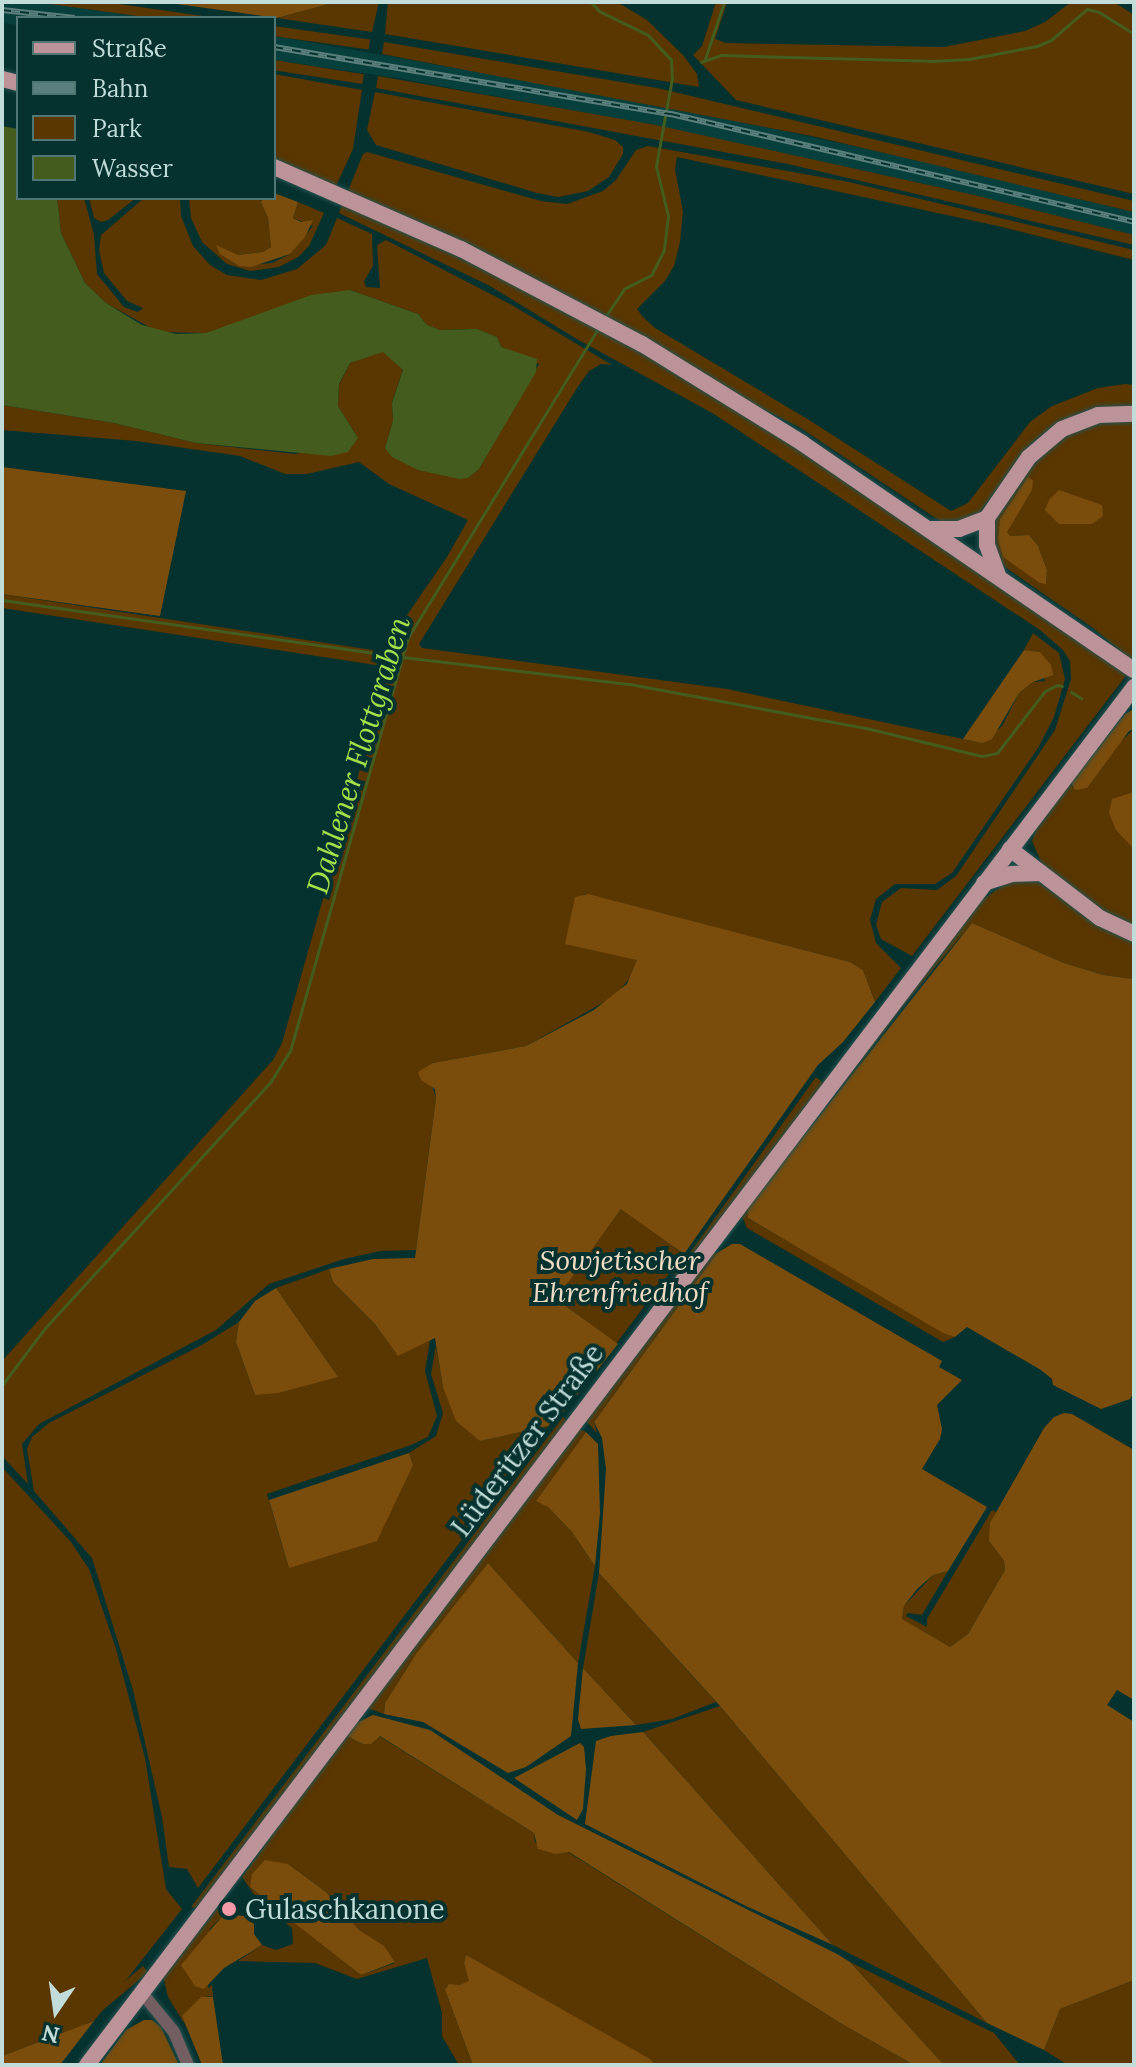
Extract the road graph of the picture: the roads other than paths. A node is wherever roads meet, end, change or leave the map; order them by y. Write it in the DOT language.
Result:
graph roads {
  1 [pos="276,168"];
  2 [pos="1134,414"];
  3 [pos="987,518"];
  4 [pos="930,529"];
  5 [pos="998,576"];
  6 [pos="1134,670"];
  7 [pos="1131,691"];
  8 [pos="1010,849"];
  9 [pos="1041,873"];
  10 [pos="983,884"];
  11 [pos="1134,934"];
  12 [pos="142,1993"];
  13 [pos="87,2065"];
  14 [pos="188,2065"];
  1 -- 4 [label="main road"];
  2 -- 3 [label="main road"];
  3 -- 4 [label="main road"];
  3 -- 5 [label="main road"];
  4 -- 5 [label="main road"];
  5 -- 6 [label="main road"];
  7 -- 8 [label="main road, Lüderitzer Straße"];
  8 -- 9 [label="main road"];
  8 -- 10 [label="main road, Lüderitzer Straße"];
  9 -- 10 [label="main road"];
  9 -- 11 [label="main road"];
  10 -- 12 [label="main road, Lüderitzer Straße"];
  12 -- 13 [label="main road, Lüderitzer Straße"];
  12 -- 14 [label="street"];
}
